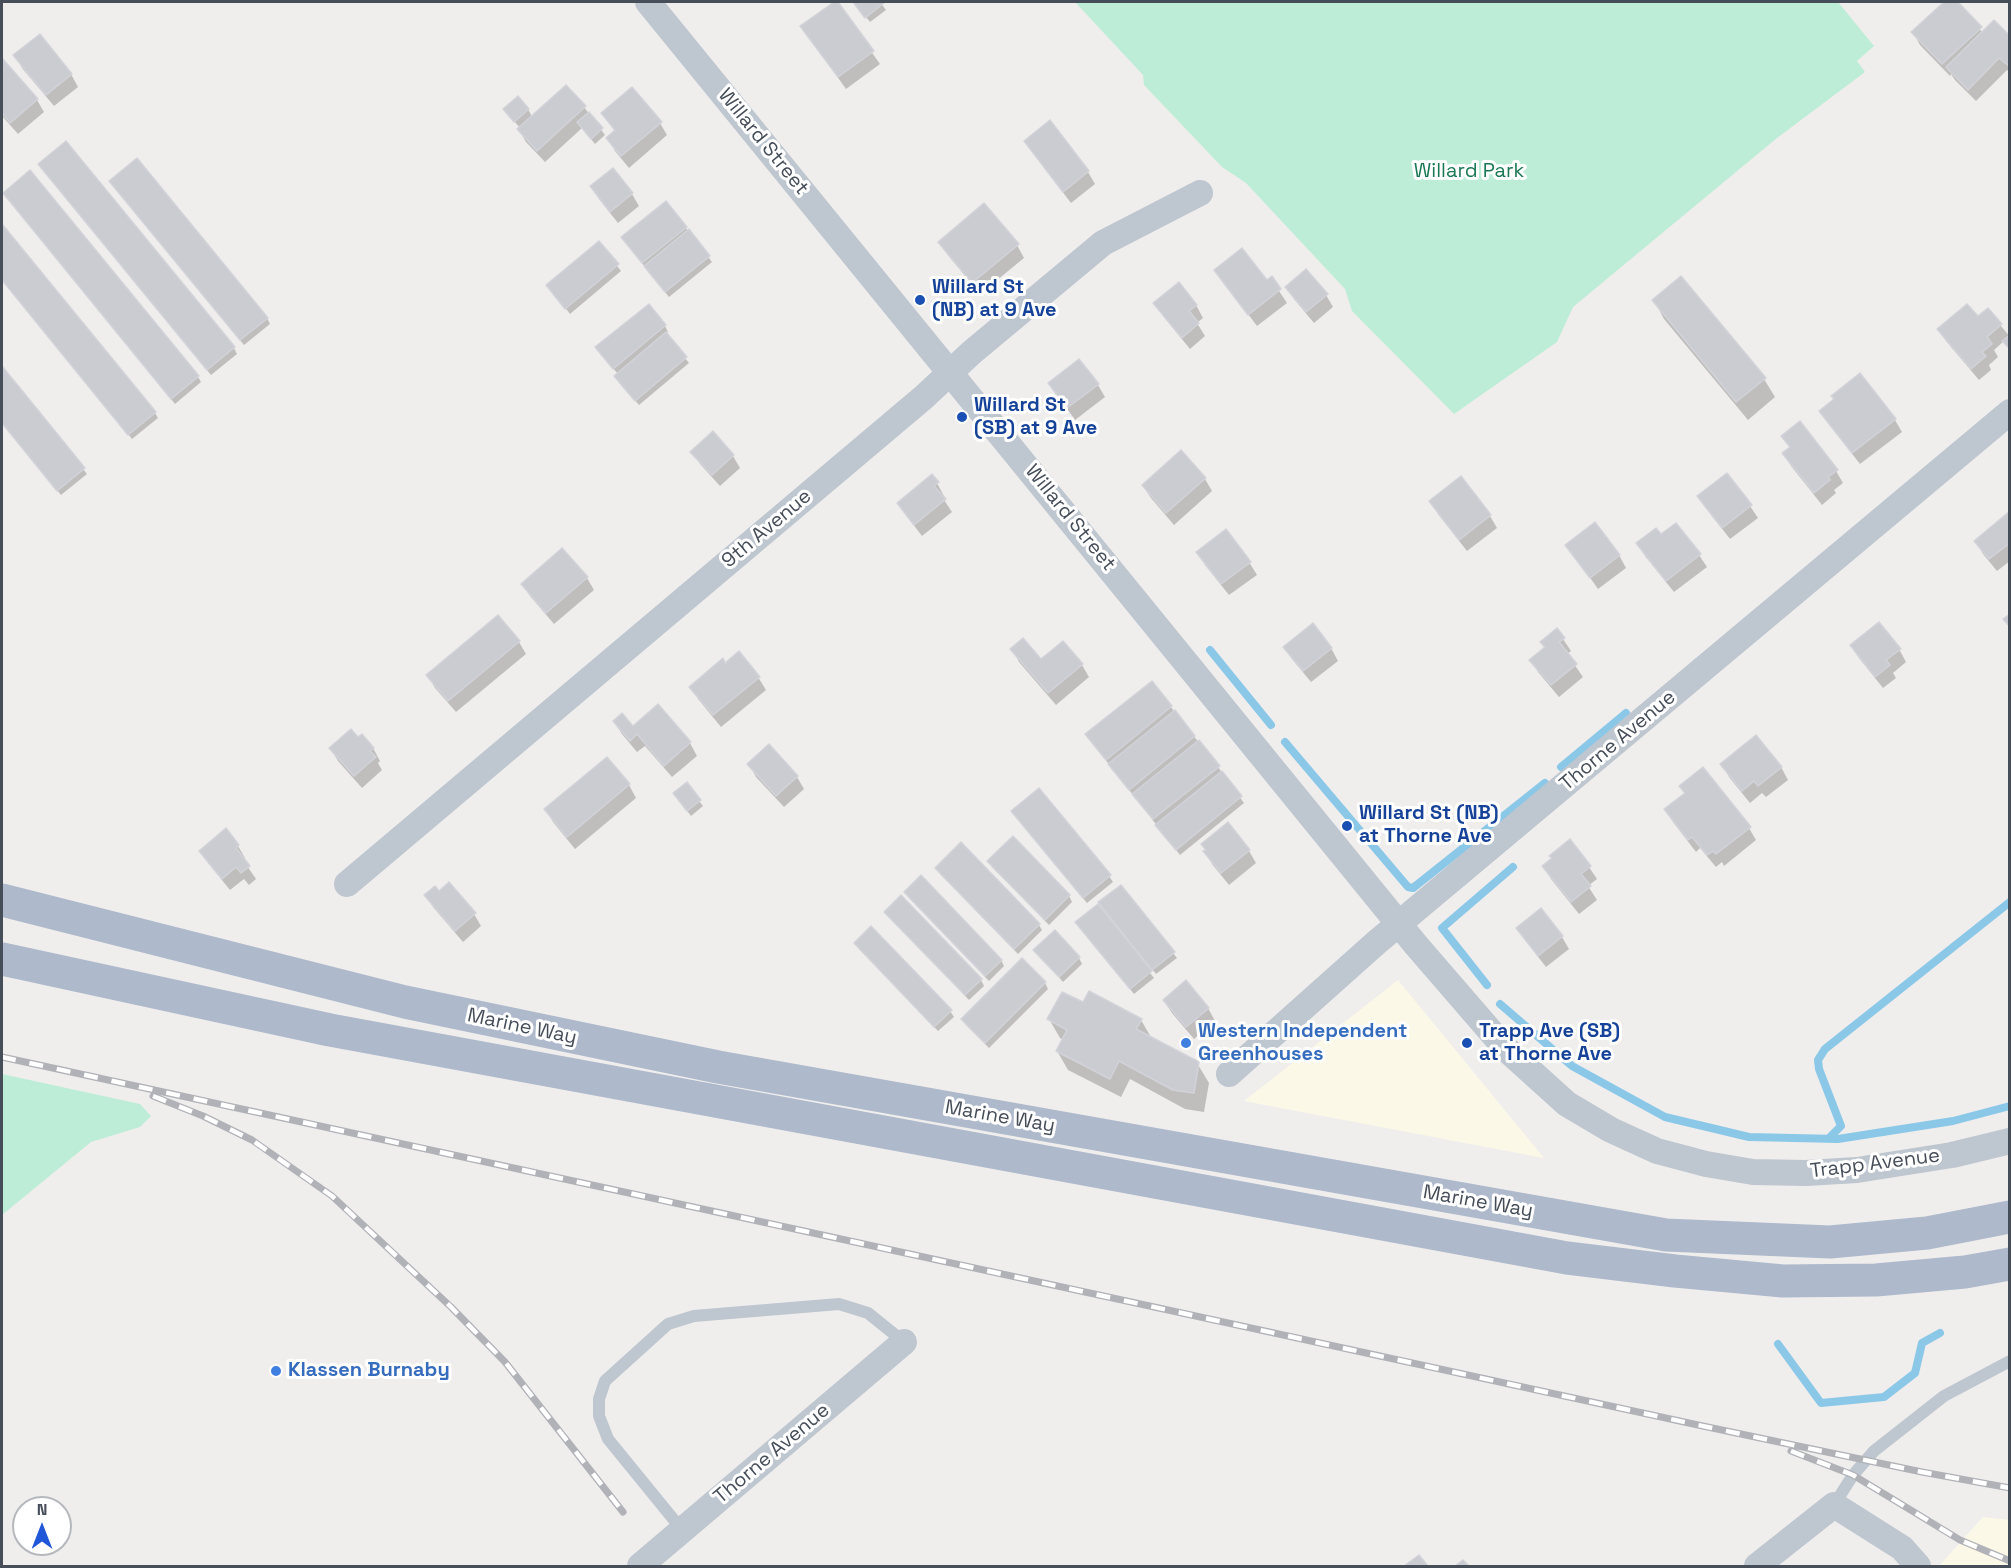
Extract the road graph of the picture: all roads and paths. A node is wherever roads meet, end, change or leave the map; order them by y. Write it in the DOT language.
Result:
graph roads {
  1 [pos="648,2"];
  2 [pos="1200,193"];
  3 [pos="951,372"];
  4 [pos="2010,412"];
  5 [pos="347,884"];
  6 [pos="2,900"];
  7 [pos="1400,924"];
  8 [pos="2,959"];
  9 [pos="1229,1074"];
  10 [pos="2010,1141"];
  11 [pos="2010,1217"];
  12 [pos="2010,1264"];
  13 [pos="904,1342"];
  14 [pos="2010,1361"];
  15 [pos="1834,1505"];
  16 [pos="682,1531"];
  17 [pos="640,1566"];
  18 [pos="1757,1566"];
  19 [pos="1918,1566"];
  1 -- 3 [label="street, Willard Street"];
  2 -- 3 [label="street, 9th Avenue"];
  3 -- 5 [label="street, 9th Avenue"];
  3 -- 7 [label="street, Willard Street"];
  4 -- 7 [label="street, Thorne Avenue"];
  6 -- 11 [label="main road, Marine Way"];
  7 -- 9 [label="street, Thorne Avenue"];
  7 -- 10 [label="street, Trapp Avenue"];
  8 -- 12 [label="main road, Marine Way"];
  13 -- 16 [label="street, Thorne Avenue"];
  13 -- 16 [label="lane"];
  14 -- 15 [label="lane"];
  15 -- 18 [label="street"];
  15 -- 19 [label="street"];
  16 -- 17 [label="street, Thorne Avenue"];
}
